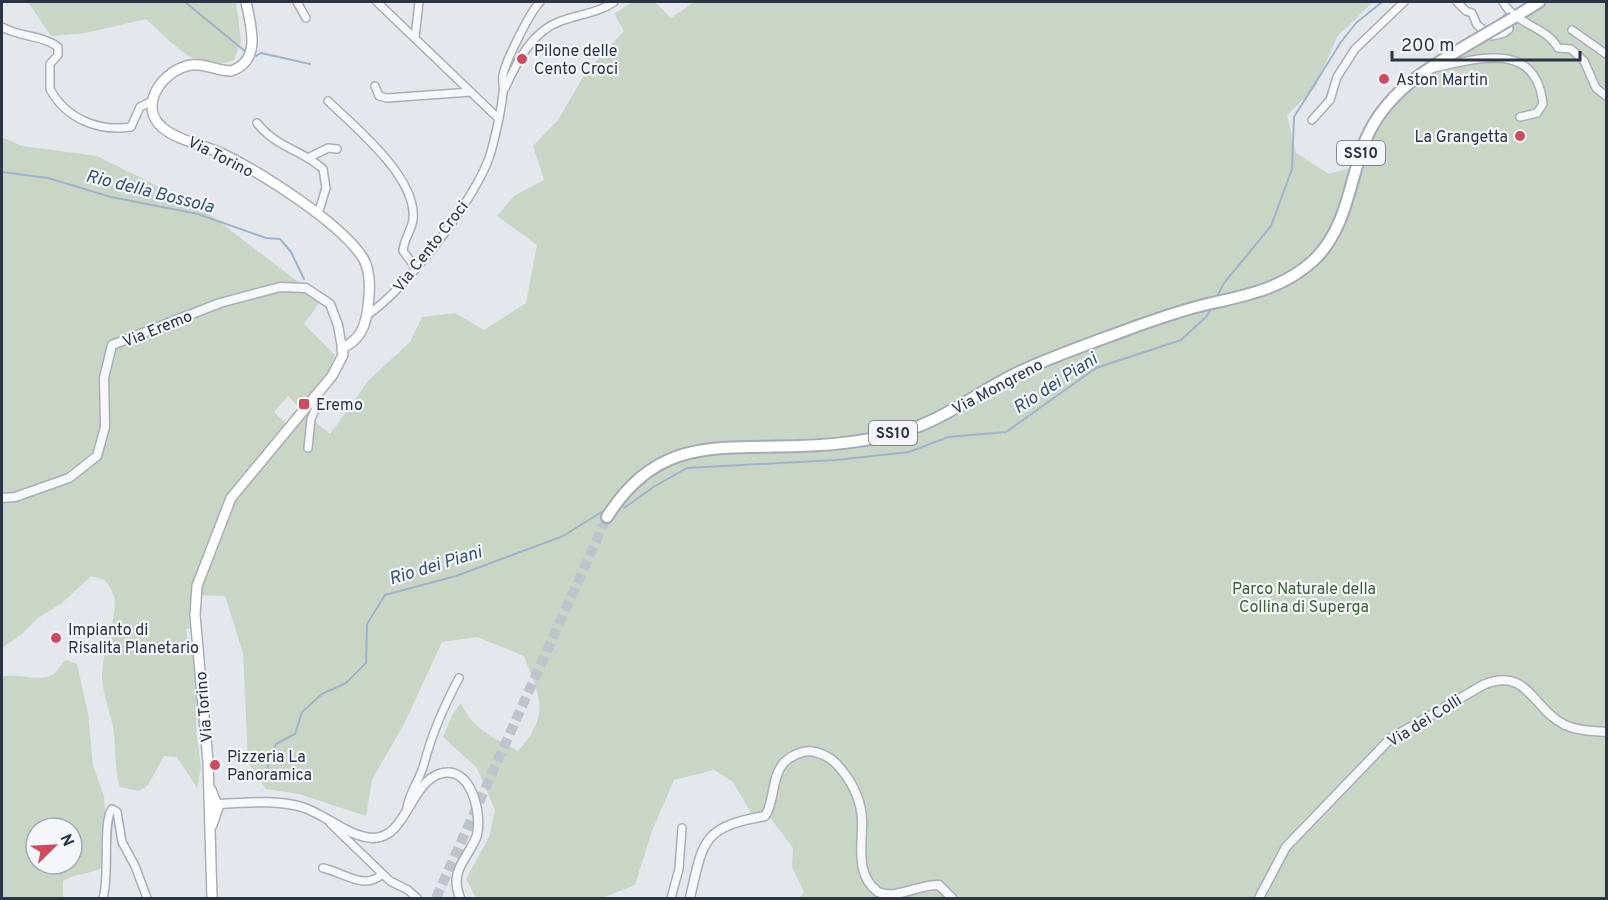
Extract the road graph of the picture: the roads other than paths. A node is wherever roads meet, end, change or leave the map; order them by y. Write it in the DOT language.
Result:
graph roads {
  1 [pos="246,2"];
  2 [pos="297,2"];
  3 [pos="377,2"];
  4 [pos="419,2"];
  5 [pos="540,2"];
  6 [pos="614,2"];
  7 [pos="1404,2"];
  8 [pos="1457,2"];
  9 [pos="1503,2"];
  10 [pos="1539,2"];
  11 [pos="1512,15"];
  12 [pos="306,18"];
  13 [pos="2,27"];
  14 [pos="1572,30"];
  15 [pos="415,38"];
  16 [pos="1606,54"];
  17 [pos="1428,69"];
  18 [pos="375,86"];
  19 [pos="504,90"];
  20 [pos="471,92"];
  21 [pos="1606,96"];
  22 [pos="152,101"];
  23 [pos="328,101"];
  24 [pos="1520,117"];
  25 [pos="499,119"];
  26 [pos="1312,120"];
  27 [pos="257,123"];
  28 [pos="337,149"];
  29 [pos="308,158"];
  30 [pos="318,214"];
  31 [pos="416,267"];
  32 [pos="367,315"];
  33 [pos="344,350"];
  34 [pos="314,396"];
  35 [pos="308,448"];
  36 [pos="2,498"];
  37 [pos="607,517"];
  38 [pos="459,678"];
  39 [pos="1606,732"];
  40 [pos="213,808"];
  41 [pos="407,808"];
  42 [pos="322,816"];
  43 [pos="682,828"];
  44 [pos="323,868"];
  45 [pos="382,874"];
  46 [pos="103,898"];
  47 [pos="147,898"];
  48 [pos="212,898"];
  49 [pos="417,898"];
  50 [pos="460,898"];
  51 [pos="671,898"];
  52 [pos="690,898"];
  53 [pos="952,898"];
  54 [pos="1259,898"];
  1 -- 22 [label="main road"];
  2 -- 12 [label="street"];
  3 -- 15 [label="street"];
  4 -- 15 [label="street"];
  5 -- 19 [label="street, Via Cento Croci"];
  6 -- 19 [label="street"];
  7 -- 26 [label="street"];
  8 -- 11 [label="street"];
  9 -- 11 [label="street"];
  10 -- 11 [label="main road, Via Mongreno"];
  11 -- 17 [label="main road, Via Mongreno / SS10, bridge"];
  11 -- 21 [label="street"];
  13 -- 22 [label="street"];
  14 -- 16 [label="street"];
  15 -- 20 [label="street"];
  17 -- 24 [label="street, Via Mongreno"];
  17 -- 37 [label="main road, Via Mongreno / SS10"];
  18 -- 20 [label="street"];
  19 -- 25 [label="street, Via Cento Croci"];
  20 -- 25 [label="street"];
  22 -- 30 [label="main road, Via Torino"];
  23 -- 31 [label="street"];
  25 -- 31 [label="street, Via Cento Croci"];
  27 -- 29 [label="street"];
  28 -- 29 [label="street"];
  29 -- 30 [label="street"];
  30 -- 32 [label="main road, Via Torino"];
  31 -- 32 [label="street, Via Cento Croci"];
  32 -- 33 [label="main road, Via Torino"];
  33 -- 34 [label="main road, Via Torino"];
  33 -- 36 [label="street, Via Eremo"];
  34 -- 35 [label="street"];
  34 -- 40 [label="main road, Via Torino"];
  38 -- 41 [label="street"];
  39 -- 54 [label="street, Via dei Colli"];
  40 -- 42 [label="street"];
  40 -- 48 [label="main road, Via Torino"];
  41 -- 42 [label="street"];
  41 -- 50 [label="street"];
  42 -- 45 [label="street"];
  43 -- 51 [label="street"];
  44 -- 45 [label="street"];
  45 -- 49 [label="street"];
  46 -- 47 [label="street"];
  52 -- 53 [label="street"];
}
